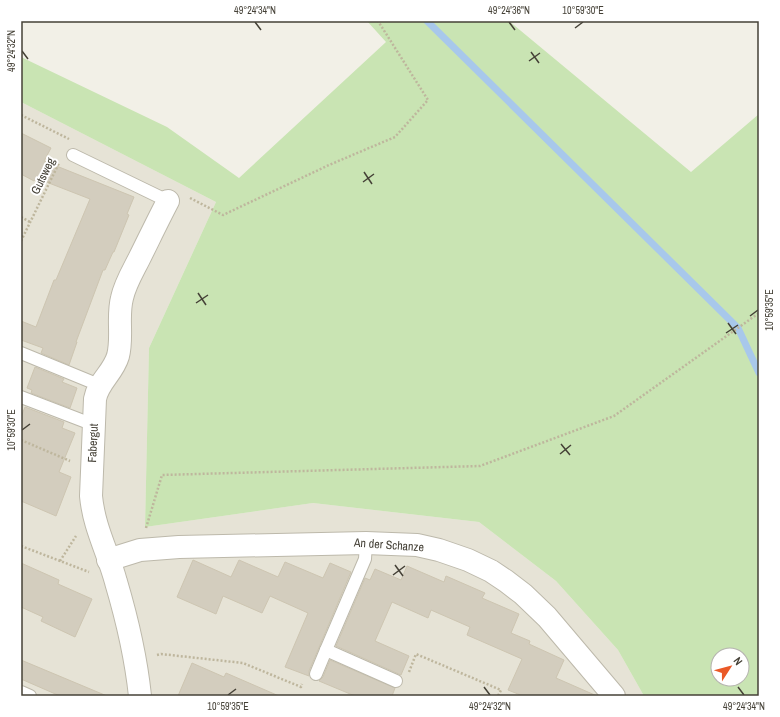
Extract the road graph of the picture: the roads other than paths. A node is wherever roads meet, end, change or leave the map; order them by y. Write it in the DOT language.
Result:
graph roads {
  1 [pos="70,151"];
  2 [pos="168,201"];
  3 [pos="21,353"];
  4 [pos="99,385"];
  5 [pos="21,397"];
  6 [pos="94,425"];
  7 [pos="366,543"];
  8 [pos="108,560"];
  9 [pos="326,650"];
  10 [pos="316,674"];
  11 [pos="401,680"];
  12 [pos="21,692"];
  13 [pos="30,696"];
  14 [pos="140,696"];
  15 [pos="614,696"];
  1 -- 2 [label="lane"];
  2 -- 4 [label="street, Fabergut"];
  3 -- 4 [label="lane"];
  4 -- 6 [label="street, Fabergut"];
  5 -- 6 [label="lane"];
  6 -- 8 [label="street, Fabergut"];
  7 -- 8 [label="street, An der Schanze"];
  7 -- 9 [label="lane"];
  7 -- 15 [label="street, An der Schanze"];
  8 -- 14 [label="street, Fabergut"];
  9 -- 10 [label="lane"];
  9 -- 11 [label="lane"];
  12 -- 13 [label="lane"];
}
